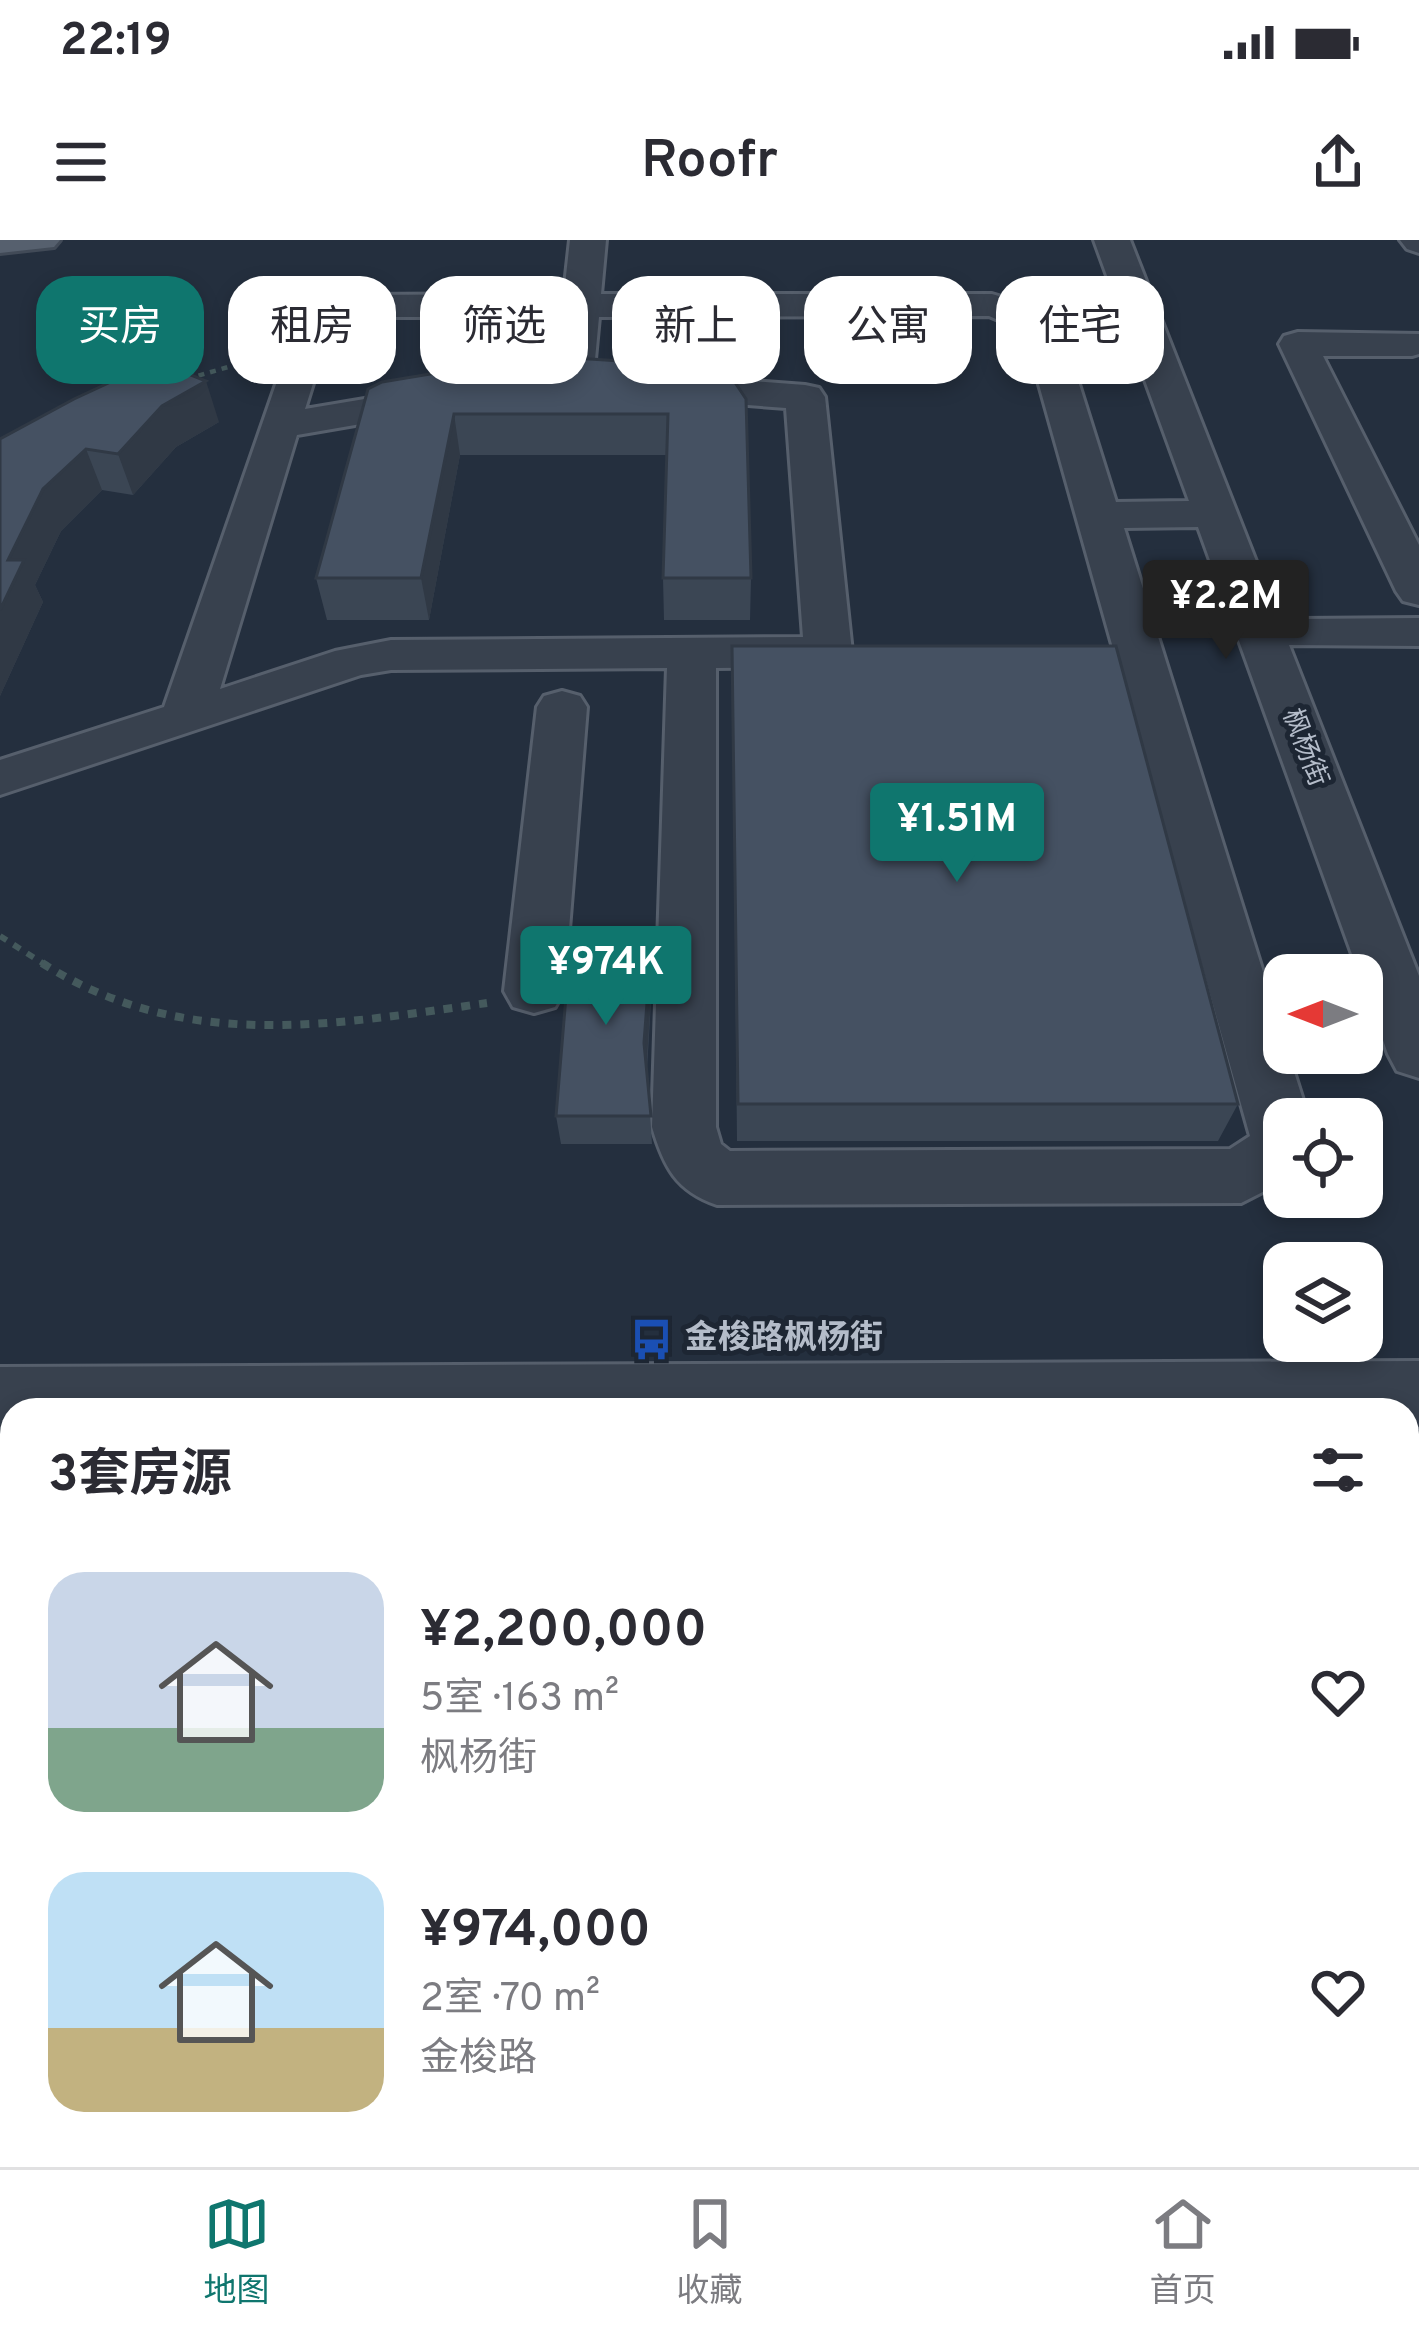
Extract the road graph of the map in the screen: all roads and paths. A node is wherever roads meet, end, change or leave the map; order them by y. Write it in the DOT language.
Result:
graph roads {
  1 [pos="42,240"];
  2 [pos="588,240"];
  3 [pos="1112,240"];
  4 [pos="1140,240"];
  5 [pos="0,242"];
  6 [pos="584,276"];
  7 [pos="1389,305"];
  8 [pos="588,306"];
  9 [pos="1415,350"];
  10 [pos="588,381"];
  11 [pos="293,384"];
  12 [pos="482,391"];
  13 [pos="280,426"];
  14 [pos="1097,514"];
  15 [pos="1215,514"];
  16 [pos="1416,628"];
  17 [pos="1299,633"];
  18 [pos="692,652"];
  19 [pos="562,707"];
  20 [pos="186,717"];
  21 [pos="0,778"];
  22 [pos="1419,931"];
  23 [pos="0,936"];
  24 [pos="552,958"];
  25 [pos="1419,1054"];
  26 [pos="1268,1098"];
  27 [pos="1263,1160"];
  28 [pos="1419,1394"];
  29 [pos="473,1398"];
  1 -- 5 [label="main road"];
  2 -- 6 [label="street"];
  3 -- 15 [label="street, 枫杨街"];
  4 -- 17 [label="street, 枫杨街"];
  7 -- 9 [label="street"];
  8 -- 14 [label="street"];
  9 -- 16 [label="street"];
  10 -- 18 [label="street"];
  11 -- 13 [label="street"];
  12 -- 13 [label="street"];
  13 -- 20 [label="street"];
  14 -- 15 [label="street"];
  14 -- 26 [label="street"];
  15 -- 25 [label="street, 枫杨街"];
  16 -- 17 [label="street"];
  17 -- 22 [label="street, 枫杨街"];
  18 -- 20 [label="street"];
  18 -- 27 [label="street"];
  19 -- 24 [label="street"];
  20 -- 21 [label="street"];
  23 -- 24 [label="path"];
  28 -- 29 [label="street"];
}
